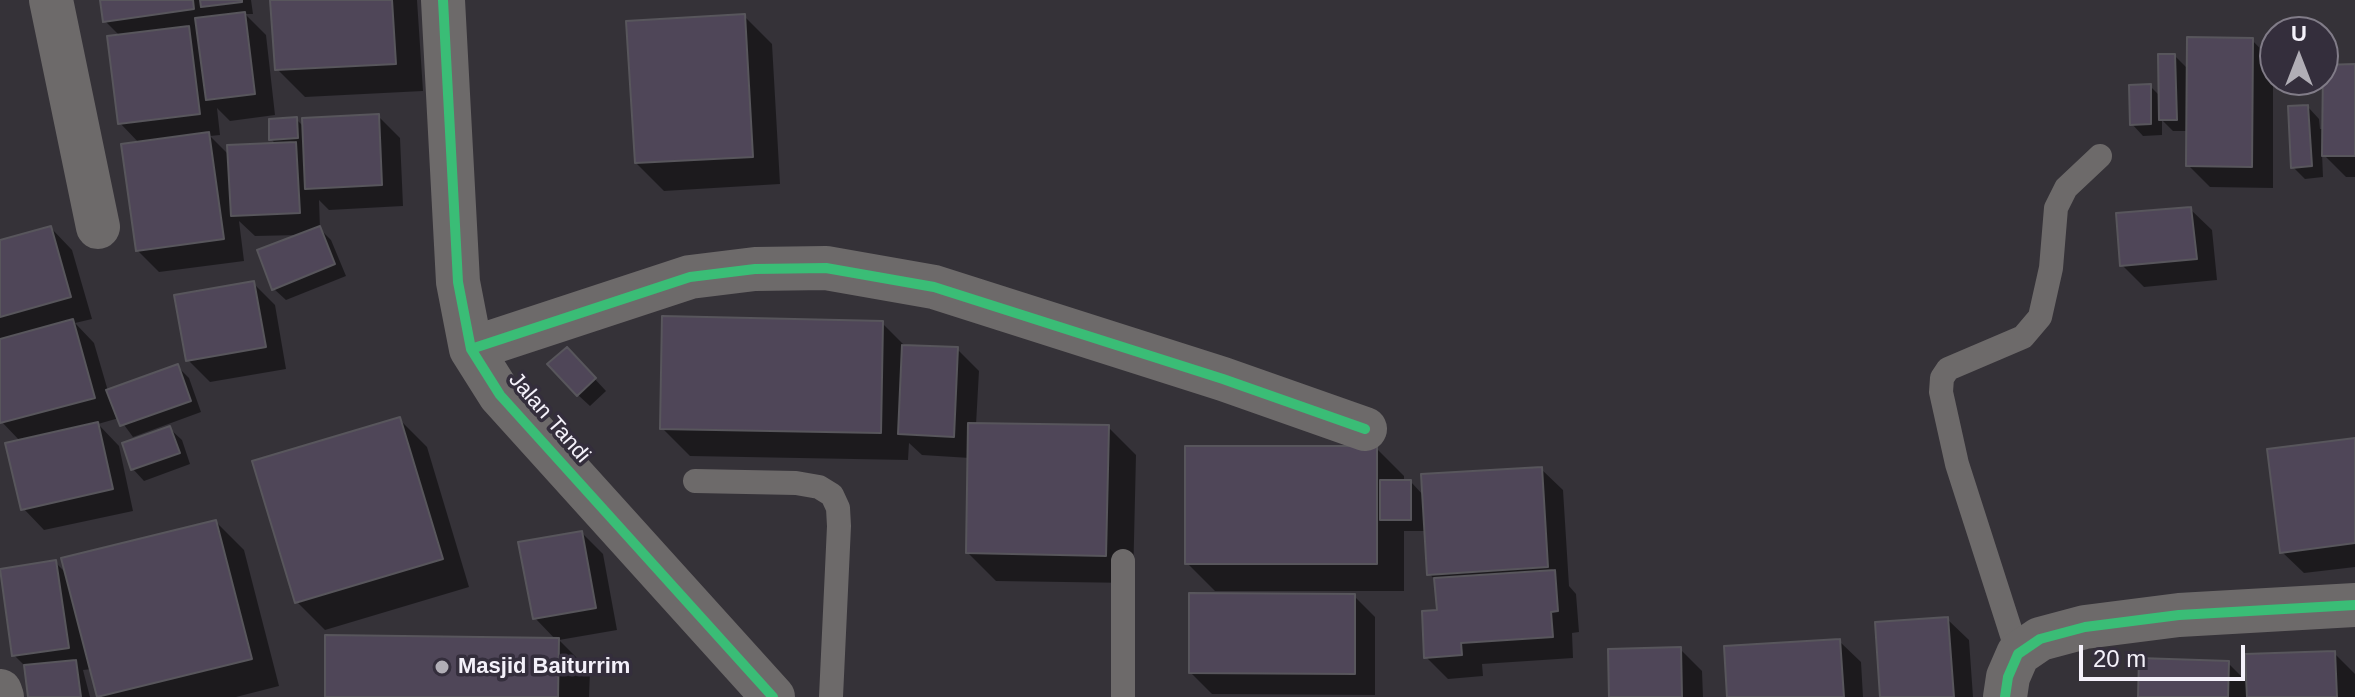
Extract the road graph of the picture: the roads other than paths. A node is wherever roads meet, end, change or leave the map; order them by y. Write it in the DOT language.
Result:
graph roads {
  1 [pos="51,0"];
  2 [pos="443,0"];
  3 [pos="2100,156"];
  4 [pos="98,227"];
  5 [pos="471,349"];
  6 [pos="1365,429"];
  7 [pos="695,481"];
  8 [pos="1123,561"];
  9 [pos="2355,605"];
  10 [pos="2018,654"];
  11 [pos="0,691"];
  12 [pos="2,697"];
  13 [pos="773,697"];
  14 [pos="831,697"];
  15 [pos="1123,697"];
  16 [pos="2005,697"];
  1 -- 4 [label="street"];
  2 -- 5 [label="street, Jalan Tandi"];
  3 -- 10 [label="lane"];
  5 -- 6 [label="street"];
  5 -- 13 [label="street, Jalan Tandi"];
  7 -- 14 [label="lane"];
  8 -- 15 [label="lane"];
  9 -- 10 [label="street"];
  10 -- 16 [label="street"];
  11 -- 12 [label="street"];
}
